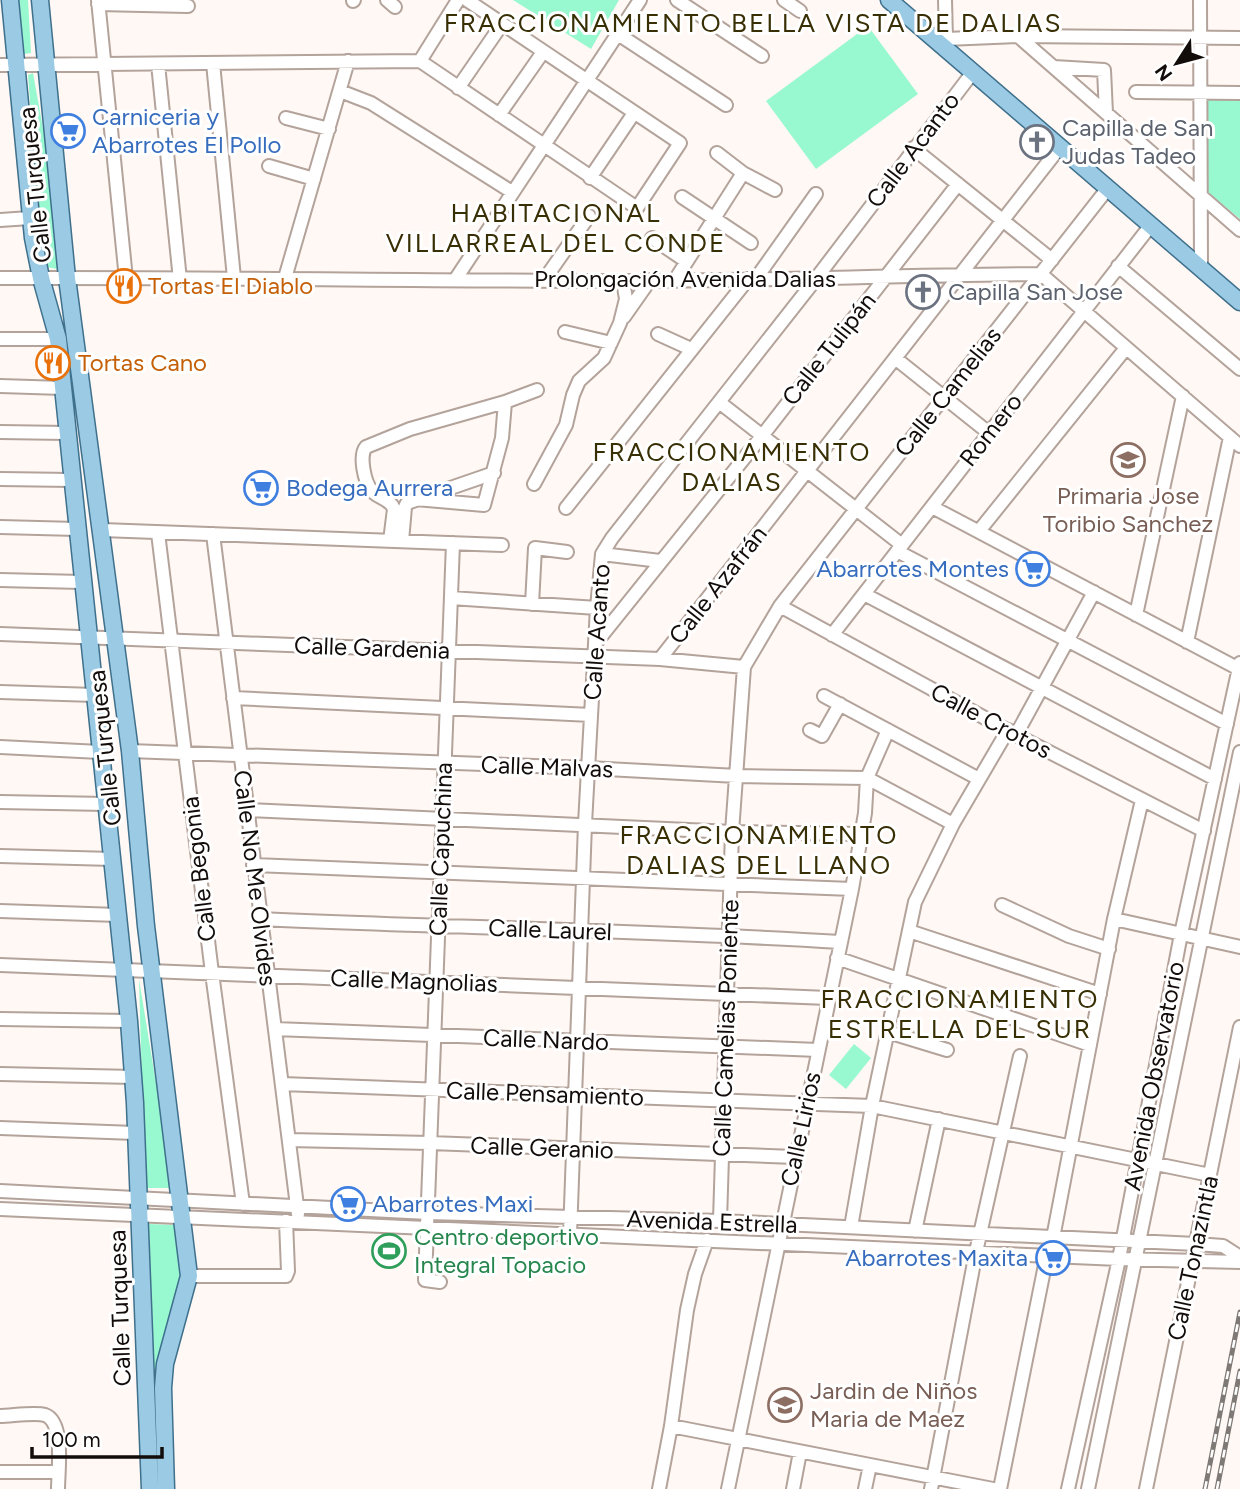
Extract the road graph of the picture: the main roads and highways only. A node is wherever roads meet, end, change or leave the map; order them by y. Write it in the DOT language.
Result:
graph roads {
  1 [pos="40,0"];
  2 [pos="889,0"];
  3 [pos="7,2"];
  4 [pos="1240,302"];
  5 [pos="150,1489"];
  6 [pos="166,1489"];
  1 -- 6 [label="main road, Calle Turquesa"];
  2 -- 4 [label="main road"];
  3 -- 5 [label="main road, Calle Turquesa"];
}
